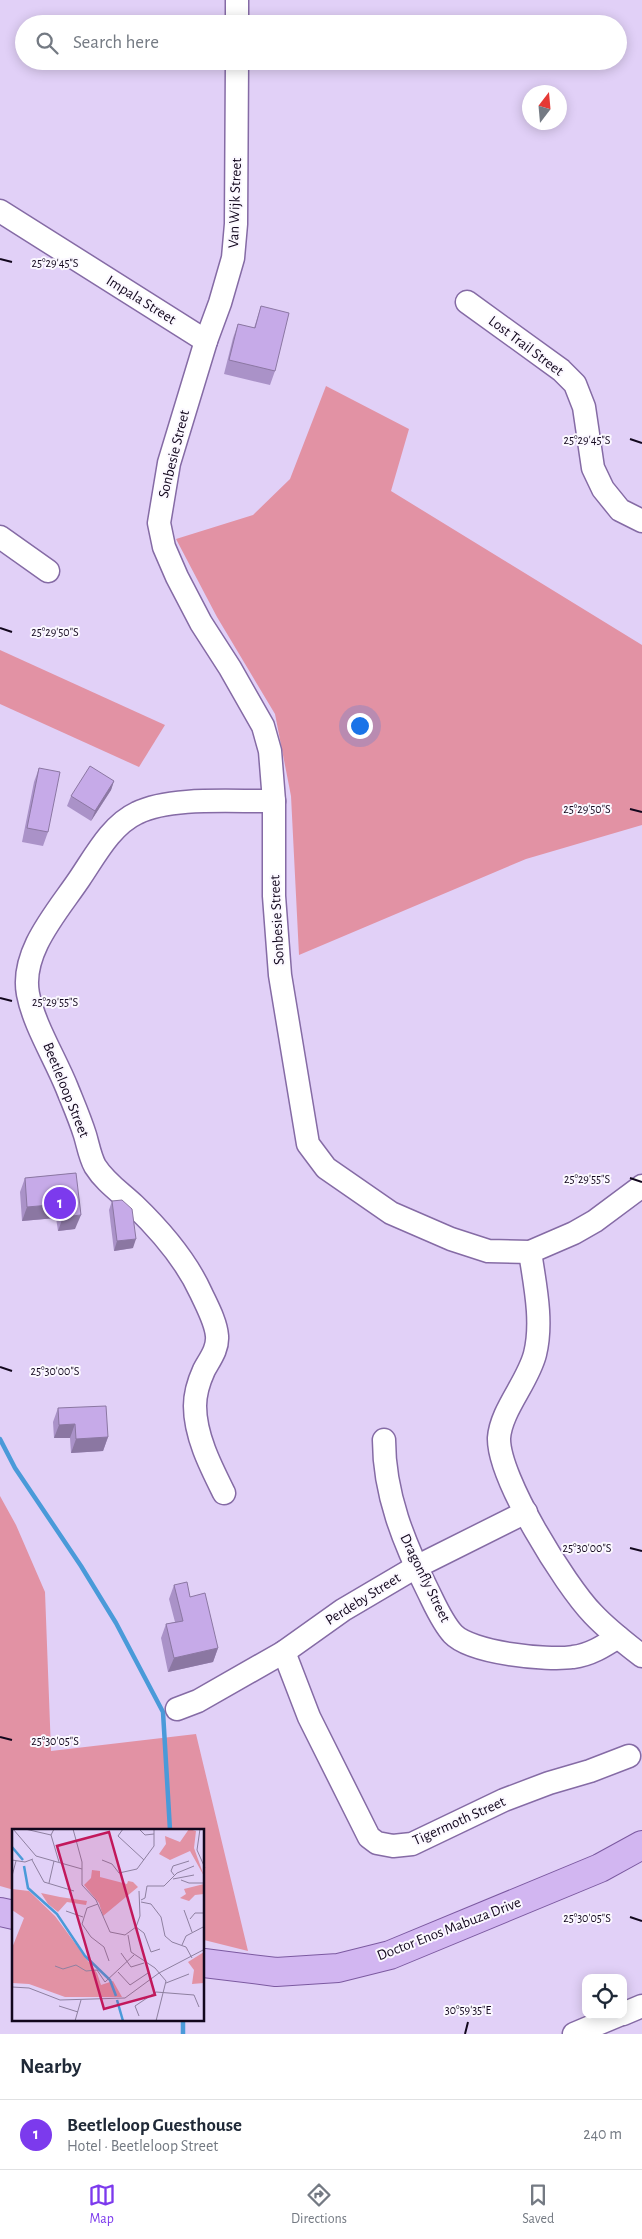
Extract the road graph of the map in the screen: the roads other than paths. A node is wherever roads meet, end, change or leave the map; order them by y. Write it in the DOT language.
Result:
graph roads {
  1 [pos="237,0"];
  2 [pos="237,15"];
  3 [pos="237,70"];
  4 [pos="0,211"];
  5 [pos="467,302"];
  6 [pos="206,341"];
  7 [pos="642,521"];
  8 [pos="0,537"];
  9 [pos="48,571"];
  10 [pos="274,801"];
  11 [pos="641,1190"];
  12 [pos="530,1252"];
  13 [pos="384,1440"];
  14 [pos="224,1493"];
  15 [pos="526,1512"];
  16 [pos="416,1567"];
  17 [pos="618,1637"];
  18 [pos="284,1652"];
  19 [pos="642,1656"];
  20 [pos="177,1709"];
  21 [pos="629,1756"];
  22 [pos="642,1844"];
  23 [pos="642,1857"];
  24 [pos="600,1868"];
  25 [pos="212,1965"];
  26 [pos="642,2006"];
  27 [pos="627,2012"];
  28 [pos="610,2019"];
  29 [pos="574,2034"];
  1 -- 2 [label="street"];
  3 -- 6 [label="street, Van Wijk Street"];
  4 -- 6 [label="street, Impala Street"];
  5 -- 7 [label="street, Lost Trail Street"];
  6 -- 10 [label="street, Sonbesie Street"];
  8 -- 9 [label="street"];
  10 -- 12 [label="street, Sonbesie Street"];
  10 -- 14 [label="street, Beetleloop Street"];
  11 -- 12 [label="street, Sonbesie Street"];
  12 -- 15 [label="street"];
  13 -- 16 [label="street, Dragonfly Street"];
  15 -- 16 [label="street, Perdeby Street"];
  15 -- 17 [label="street"];
  16 -- 17 [label="street, Dragonfly Street"];
  16 -- 18 [label="street, Perdeby Street"];
  17 -- 19 [label="street"];
  18 -- 20 [label="street, Perdeby Street"];
  18 -- 21 [label="street, Tigermoth Street"];
  22 -- 24 [label="main road, Doctor Enos Mabuza Drive"];
  23 -- 24 [label="main road, Doctor Enos Mabuza Drive"];
  24 -- 25 [label="main road, Doctor Enos Mabuza Drive"];
  26 -- 27 [label="street"];
  28 -- 29 [label="street"];
}
